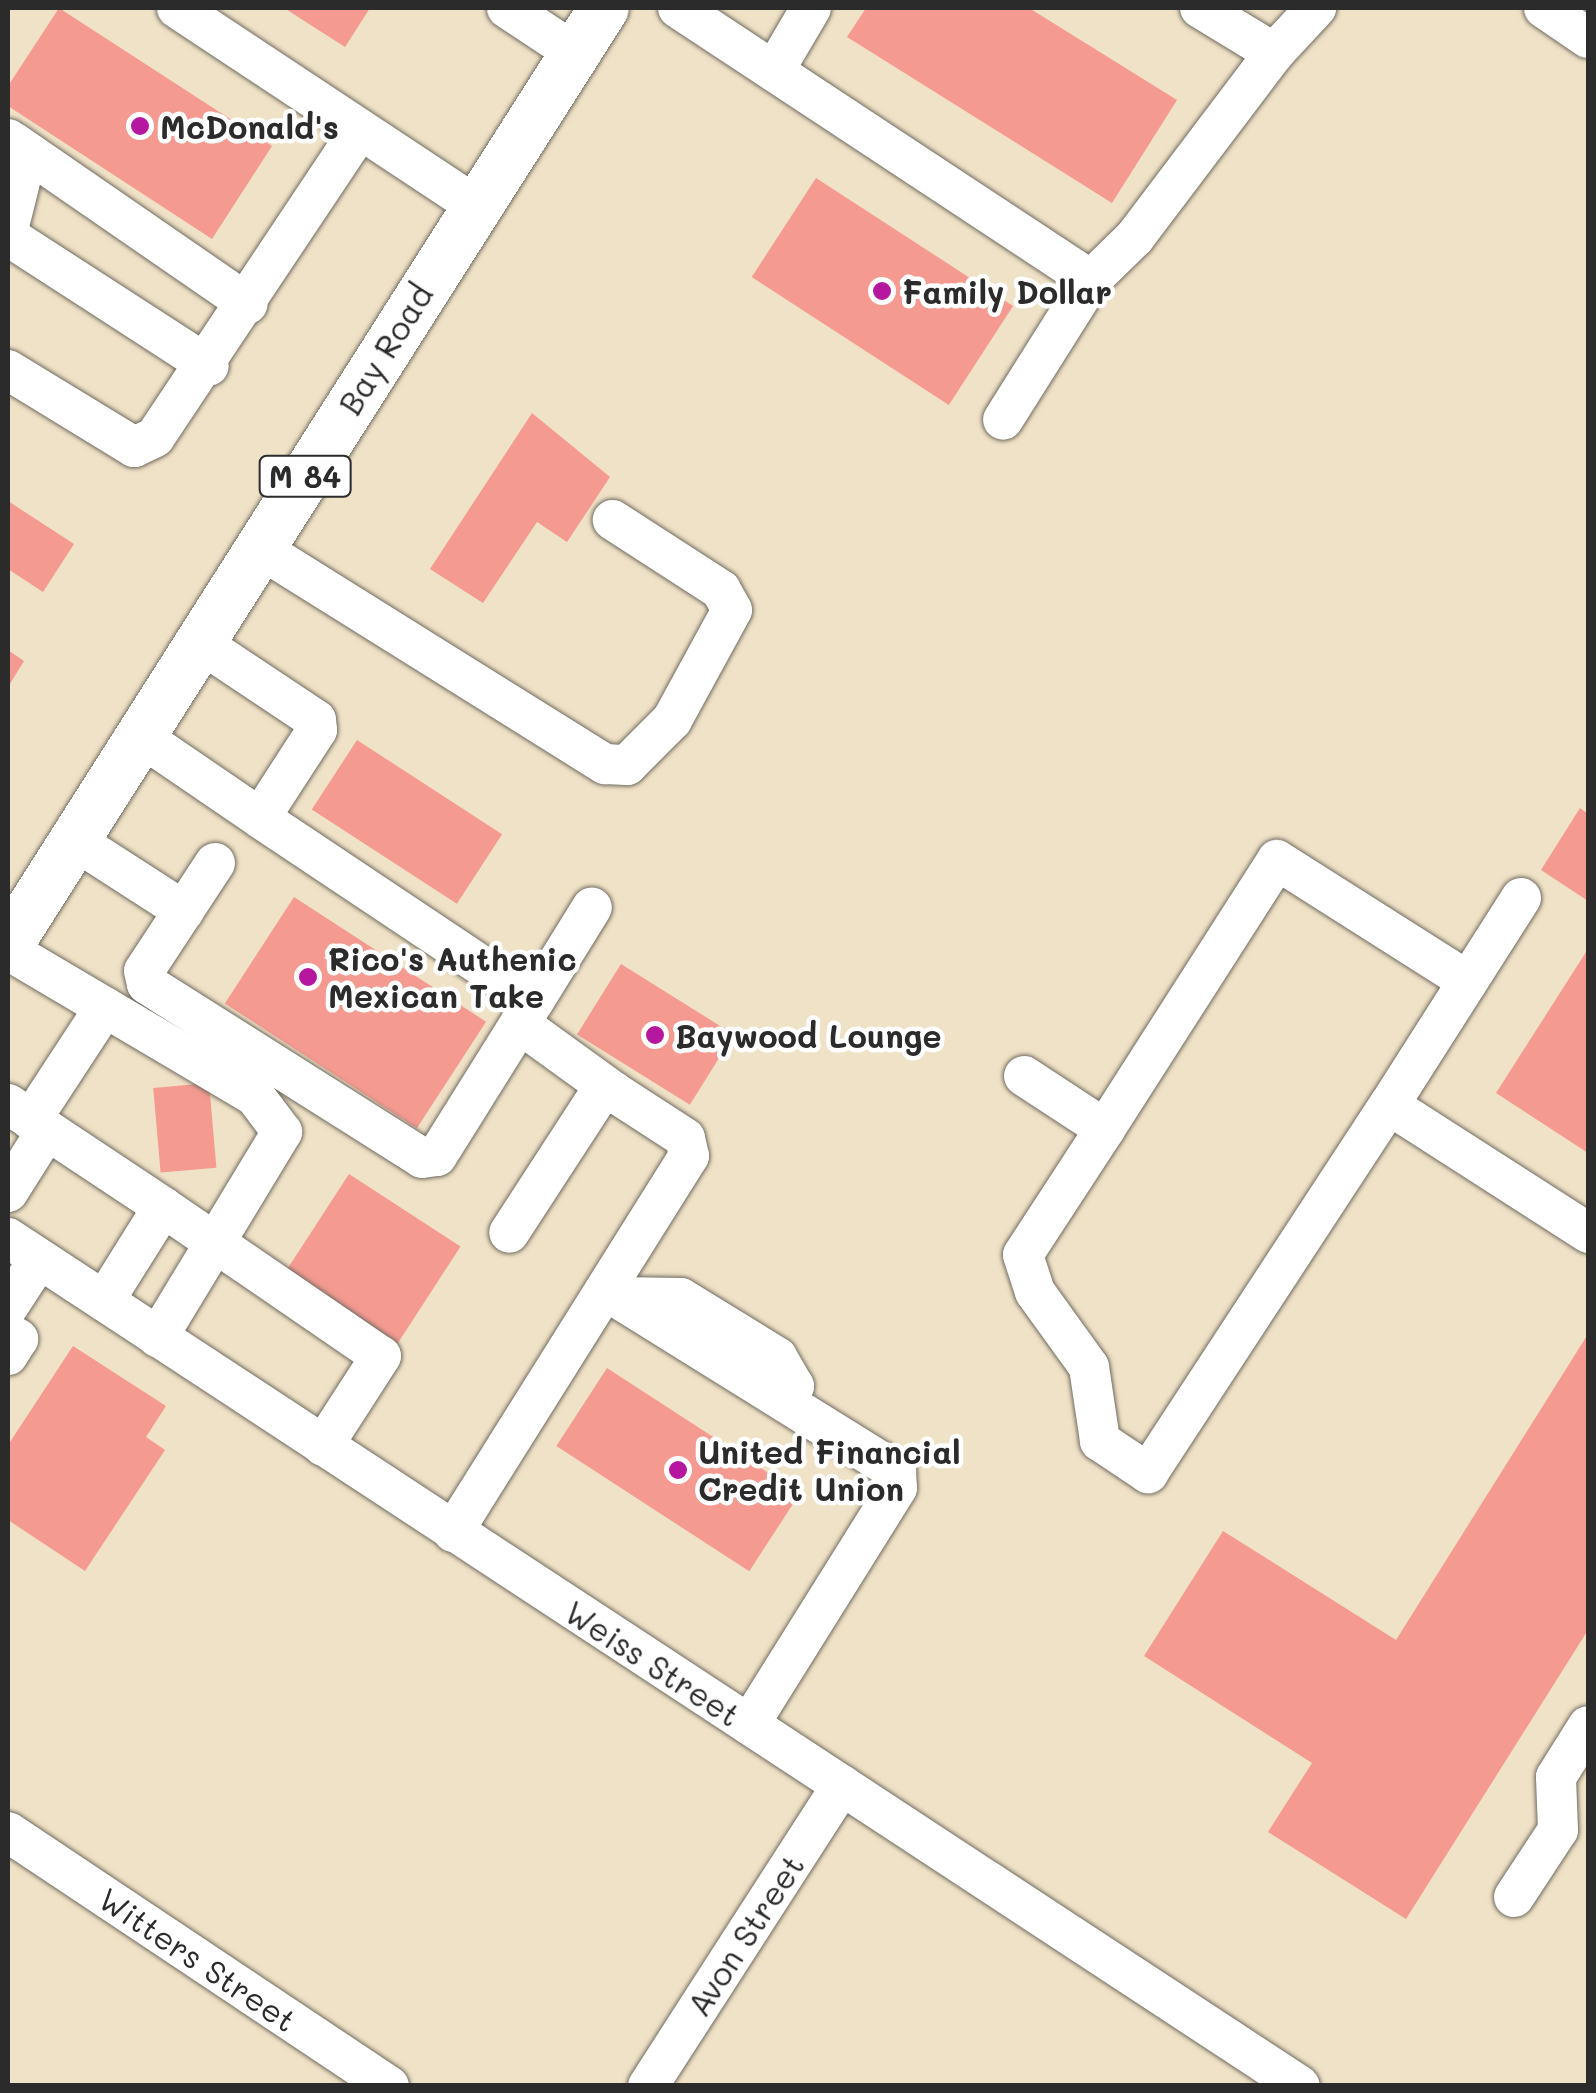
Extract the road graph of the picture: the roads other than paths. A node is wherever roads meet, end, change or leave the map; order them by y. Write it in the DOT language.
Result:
graph roads {
  1 [pos="178,8"];
  2 [pos="508,8"];
  3 [pos="604,8"];
  4 [pos="678,8"];
  5 [pos="811,8"];
  6 [pos="1200,8"];
  7 [pos="1316,8"];
  8 [pos="1544,8"];
  9 [pos="1588,38"];
  10 [pos="575,52"];
  11 [pos="1274,53"];
  12 [pos="774,71"];
  13 [pos="360,130"];
  14 [pos="10,140"];
  15 [pos="476,206"];
  16 [pos="8,233"];
  17 [pos="1091,280"];
  18 [pos="248,304"];
  19 [pos="208,366"];
  20 [pos="8,370"];
  21 [pos="1002,420"];
  22 [pos="613,520"];
  23 [pos="259,548"];
  24 [pos="199,642"];
  25 [pos="140,736"];
  26 [pos="260,818"];
  27 [pos="74,840"];
  28 [pos="215,863"];
  29 [pos="1521,898"];
  30 [pos="592,908"];
  31 [pos="184,911"];
  32 [pos="8,948"];
  33 [pos="1468,981"];
  34 [pos="105,1007"];
  35 [pos="527,1012"];
  36 [pos="1024,1076"];
  37 [pos="614,1092"];
  38 [pos="1389,1106"];
  39 [pos="28,1118"];
  40 [pos="1105,1129"];
  41 [pos="8,1192"];
  42 [pos="163,1207"];
  43 [pos="1588,1232"];
  44 [pos="508,1233"];
  45 [pos="219,1243"];
  46 [pos="23,1248"];
  47 [pos="610,1293"];
  48 [pos="104,1301"];
  49 [pos="8,1307"];
  50 [pos="8,1333"];
  51 [pos="158,1337"];
  52 [pos="8,1355"];
  53 [pos="324,1446"];
  54 [pos="453,1532"];
  55 [pos="748,1725"];
  56 [pos="1588,1726"];
  57 [pos="842,1785"];
  58 [pos="8,1832"];
  59 [pos="1514,1898"];
  60 [pos="389,2086"];
  61 [pos="648,2086"];
  62 [pos="1300,2086"];
  1 -- 13 [label="street"];
  2 -- 10 [label="street"];
  3 -- 10 [label="main road, Bay Road / M 84"];
  4 -- 12 [label="street"];
  5 -- 12 [label="street"];
  6 -- 11 [label="street"];
  7 -- 11 [label="street"];
  8 -- 9 [label="street"];
  10 -- 15 [label="main road, Bay Road / M 84"];
  11 -- 17 [label="street"];
  12 -- 17 [label="street"];
  13 -- 15 [label="street"];
  13 -- 18 [label="street"];
  14 -- 16 [label="street"];
  14 -- 18 [label="street"];
  15 -- 23 [label="main road, Bay Road / M 84"];
  16 -- 19 [label="street"];
  17 -- 21 [label="street"];
  18 -- 19 [label="street"];
  19 -- 20 [label="street"];
  22 -- 23 [label="street"];
  23 -- 24 [label="main road, Bay Road / M 84"];
  24 -- 25 [label="main road, Bay Road / M 84"];
  24 -- 26 [label="street"];
  25 -- 26 [label="street"];
  25 -- 27 [label="main road, Bay Road / M 84"];
  26 -- 35 [label="street"];
  27 -- 31 [label="street"];
  27 -- 32 [label="main road, Bay Road / M 84"];
  28 -- 31 [label="street"];
  29 -- 33 [label="street"];
  30 -- 35 [label="street"];
  31 -- 35 [label="street"];
  32 -- 34 [label="street"];
  33 -- 38 [label="street"];
  33 -- 40 [label="street"];
  34 -- 39 [label="street"];
  34 -- 45 [label="street"];
  35 -- 37 [label="street"];
  36 -- 40 [label="street"];
  37 -- 44 [label="street"];
  37 -- 47 [label="street"];
  38 -- 40 [label="street"];
  38 -- 43 [label="street"];
  39 -- 41 [label="street"];
  39 -- 42 [label="street"];
  42 -- 45 [label="street"];
  42 -- 48 [label="street"];
  45 -- 51 [label="street"];
  45 -- 53 [label="street"];
  46 -- 48 [label="street, Weiss Street"];
  46 -- 49 [label="street"];
  47 -- 54 [label="street"];
  47 -- 55 [label="street"];
  48 -- 51 [label="street, Weiss Street"];
  50 -- 52 [label="street"];
  51 -- 53 [label="street, Weiss Street"];
  53 -- 54 [label="street, Weiss Street"];
  54 -- 55 [label="street, Weiss Street"];
  55 -- 57 [label="street, Weiss Street"];
  56 -- 59 [label="street"];
  57 -- 61 [label="street, Avon Street"];
  57 -- 62 [label="street, Weiss Street"];
  58 -- 60 [label="street, Witters Street"];
}
